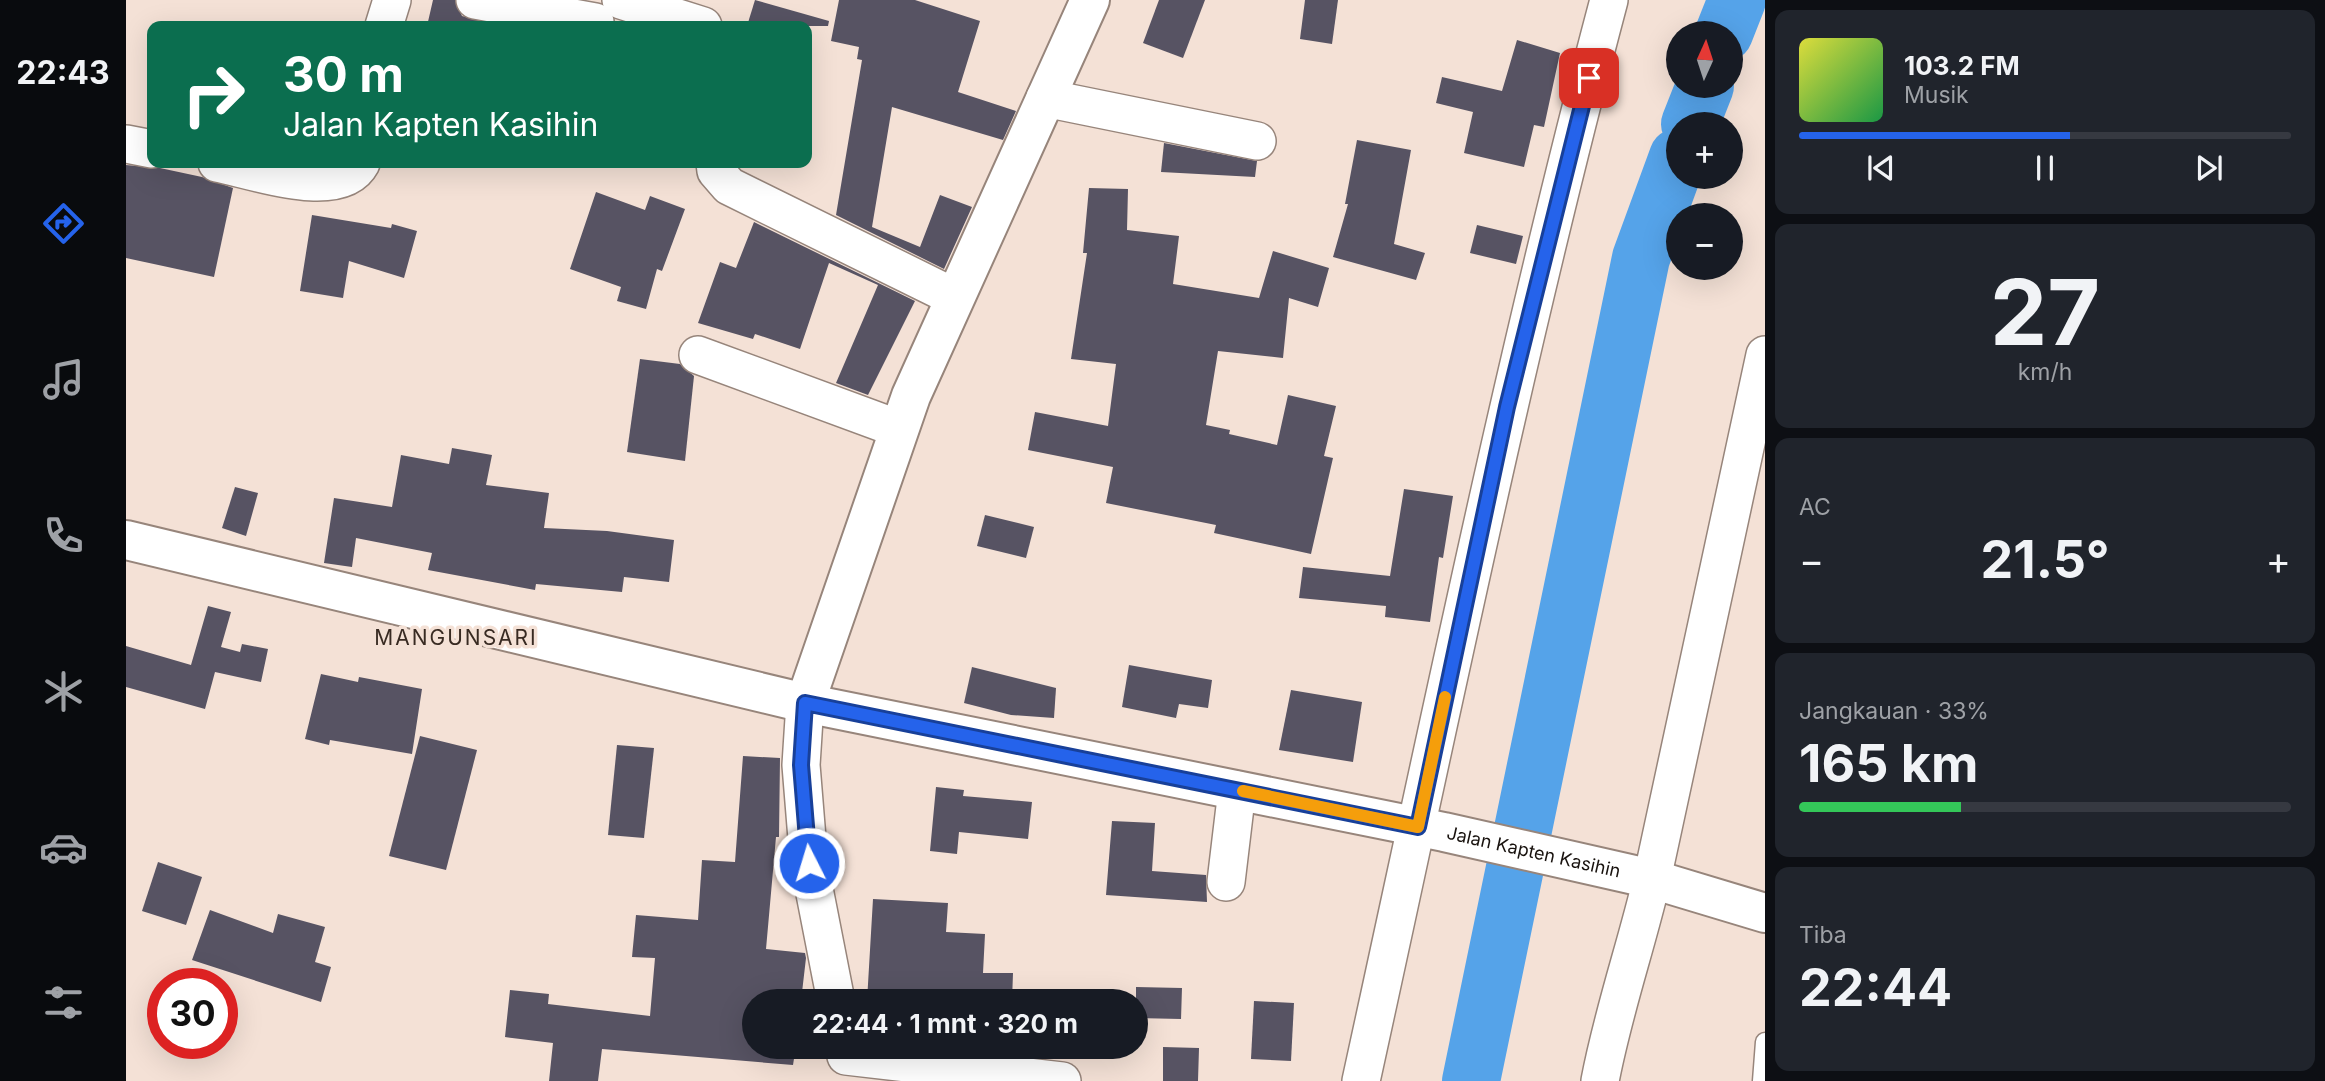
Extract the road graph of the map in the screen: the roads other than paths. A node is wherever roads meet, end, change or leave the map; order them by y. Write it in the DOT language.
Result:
graph roads {
  1 [pos="392,0"];
  2 [pos="475,0"];
  3 [pos="1090,0"];
  4 [pos="1609,0"];
  5 [pos="602,12"];
  6 [pos="386,21"];
  7 [pos="667,21"];
  8 [pos="1045,98"];
  9 [pos="1257,141"];
  10 [pos="126,144"];
  11 [pos="147,148"];
  12 [pos="241,168"];
  13 [pos="358,168"];
  14 [pos="716,168"];
  15 [pos="954,297"];
  16 [pos="698,355"];
  17 [pos="1765,355"];
  18 [pos="899,429"];
  19 [pos="126,540"];
  20 [pos="805,703"];
  21 [pos="1237,790"];
  22 [pos="1431,830"];
  23 [pos="1646,878"];
  24 [pos="1226,882"];
  25 [pos="1765,913"];
  26 [pos="834,989"];
  27 [pos="1765,1042"];
  28 [pos="847,1061"];
  29 [pos="1062,1081"];
  30 [pos="1362,1081"];
  31 [pos="1600,1081"];
  32 [pos="1762,1081"];
  1 -- 6 [label="street"];
  2 -- 5 [label="street"];
  3 -- 8 [label="main road"];
  4 -- 22 [label="street"];
  5 -- 7 [label="street"];
  8 -- 9 [label="street"];
  8 -- 15 [label="main road"];
  10 -- 11 [label="street"];
  12 -- 13 [label="street"];
  14 -- 15 [label="street"];
  15 -- 18 [label="main road"];
  16 -- 18 [label="street"];
  17 -- 23 [label="street"];
  18 -- 20 [label="main road"];
  19 -- 20 [label="main road, Jalan Kapten Kasihin"];
  20 -- 21 [label="main road, Jalan Kapten Kasihin"];
  20 -- 26 [label="street"];
  21 -- 22 [label="main road, Jalan Kapten Kasihin"];
  21 -- 24 [label="street"];
  22 -- 23 [label="main road, Jalan Kapten Kasihin"];
  22 -- 30 [label="street"];
  23 -- 25 [label="main road, Jalan Kapten Kasihin"];
  23 -- 31 [label="street"];
  27 -- 32 [label="lane"];
  28 -- 29 [label="street"];
}
